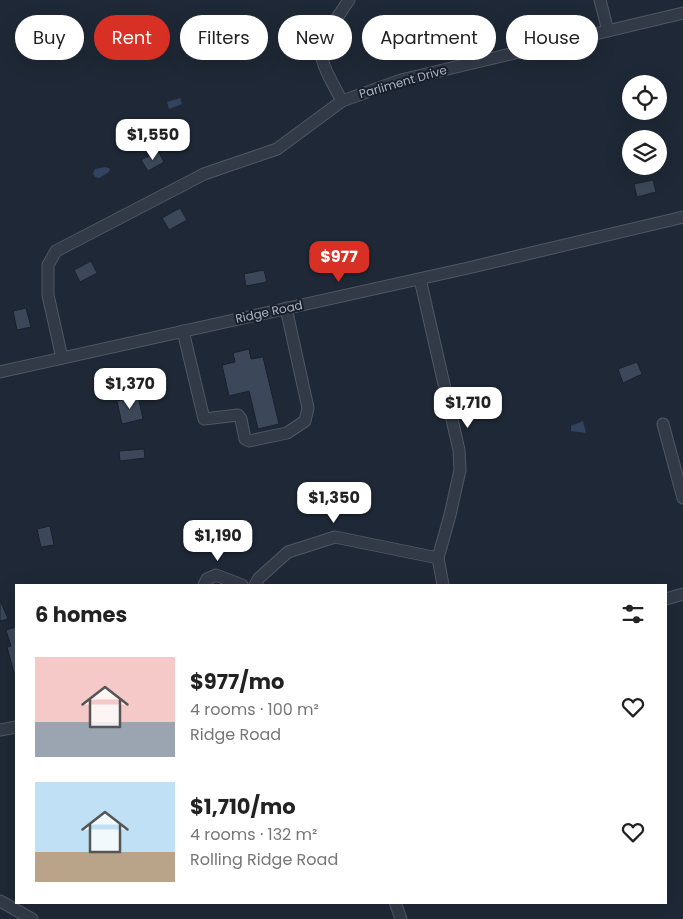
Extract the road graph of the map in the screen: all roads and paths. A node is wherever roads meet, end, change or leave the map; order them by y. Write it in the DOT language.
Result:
graph roads {
  1 [pos="349,0"];
  2 [pos="600,0"];
  3 [pos="683,13"];
  4 [pos="608,31"];
  5 [pos="342,101"];
  6 [pos="683,217"];
  7 [pos="420,279"];
  8 [pos="286,308"];
  9 [pos="183,331"];
  10 [pos="62,358"];
  11 [pos="0,372"];
  12 [pos="663,424"];
  13 [pos="683,498"];
  14 [pos="438,558"];
  15 [pos="204,584"];
  16 [pos="239,584"];
  17 [pos="256,584"];
  18 [pos="443,584"];
  19 [pos="683,594"];
  20 [pos="667,599"];
  21 [pos="15,727"];
  22 [pos="0,730"];
  23 [pos="0,901"];
  24 [pos="396,904"];
  25 [pos="32,919"];
  26 [pos="401,919"];
  1 -- 5 [label="street"];
  2 -- 4 [label="street"];
  3 -- 4 [label="street, Parliment Drive"];
  4 -- 5 [label="street, Parliment Drive"];
  5 -- 10 [label="street, Parliment Drive"];
  6 -- 7 [label="street, Ridge Road"];
  7 -- 8 [label="street, Ridge Road"];
  7 -- 14 [label="street"];
  8 -- 9 [label="street, Ridge Road"];
  8 -- 9 [label="street"];
  9 -- 10 [label="street, Ridge Road"];
  10 -- 11 [label="street, Ridge Road"];
  12 -- 13 [label="street"];
  14 -- 17 [label="street"];
  14 -- 18 [label="street"];
  15 -- 16 [label="street"];
  19 -- 20 [label="street"];
  21 -- 22 [label="street"];
  23 -- 25 [label="street"];
  24 -- 26 [label="street"];
}
